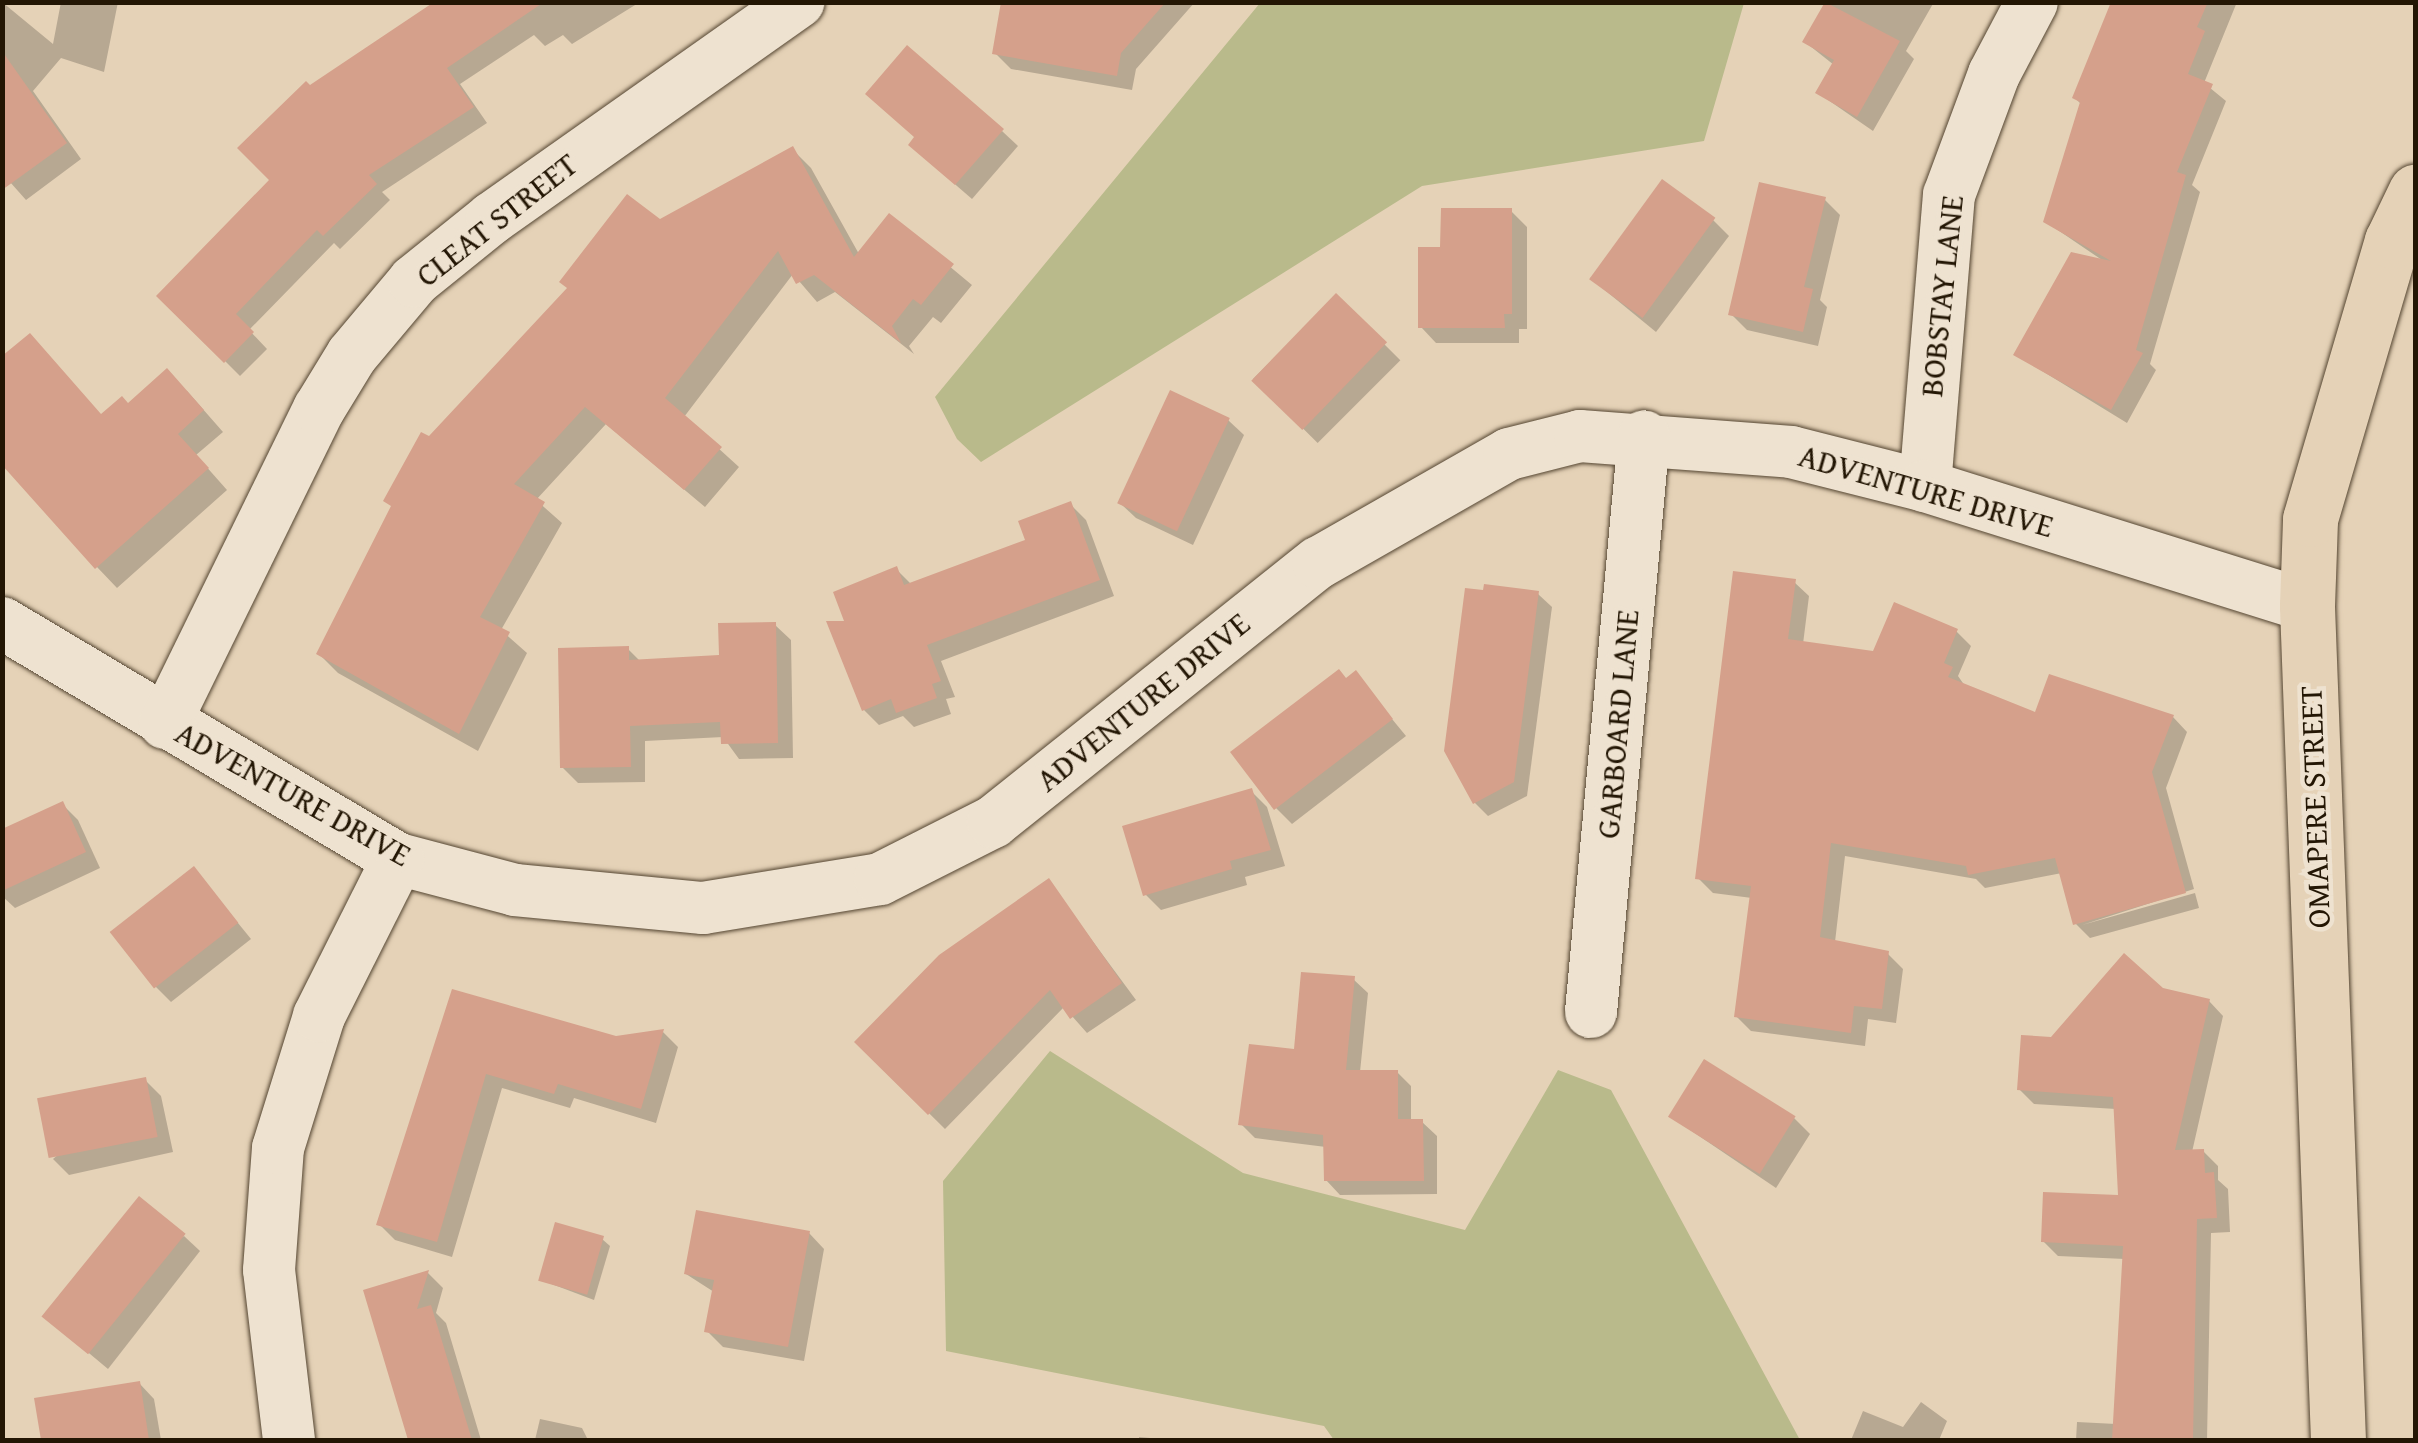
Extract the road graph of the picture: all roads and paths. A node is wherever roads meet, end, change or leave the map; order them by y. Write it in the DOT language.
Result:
graph roads {
  1 [pos="798,2"];
  2 [pos="2032,2"];
  3 [pos="2416,191"];
  4 [pos="1644,436"];
  5 [pos="1925,486"];
  6 [pos="2307,606"];
  7 [pos="2,623"];
  8 [pos="164,723"];
  9 [pos="398,859"];
  10 [pos="1591,1012"];
  11 [pos="289,1440"];
  12 [pos="2338,1440"];
  1 -- 8 [label="street, CLEAT STREET"];
  2 -- 5 [label="street, BOBSTAY LANE"];
  3 -- 6 [label="main road, OMAPERE STREET"];
  4 -- 5 [label="street, ADVENTURE DRIVE"];
  4 -- 9 [label="street, ADVENTURE DRIVE"];
  4 -- 10 [label="street, GARBOARD LANE"];
  5 -- 6 [label="street, ADVENTURE DRIVE"];
  6 -- 12 [label="main road, OMAPERE STREET"];
  7 -- 8 [label="street, ADVENTURE DRIVE"];
  8 -- 9 [label="street, ADVENTURE DRIVE"];
  9 -- 11 [label="street"];
}
